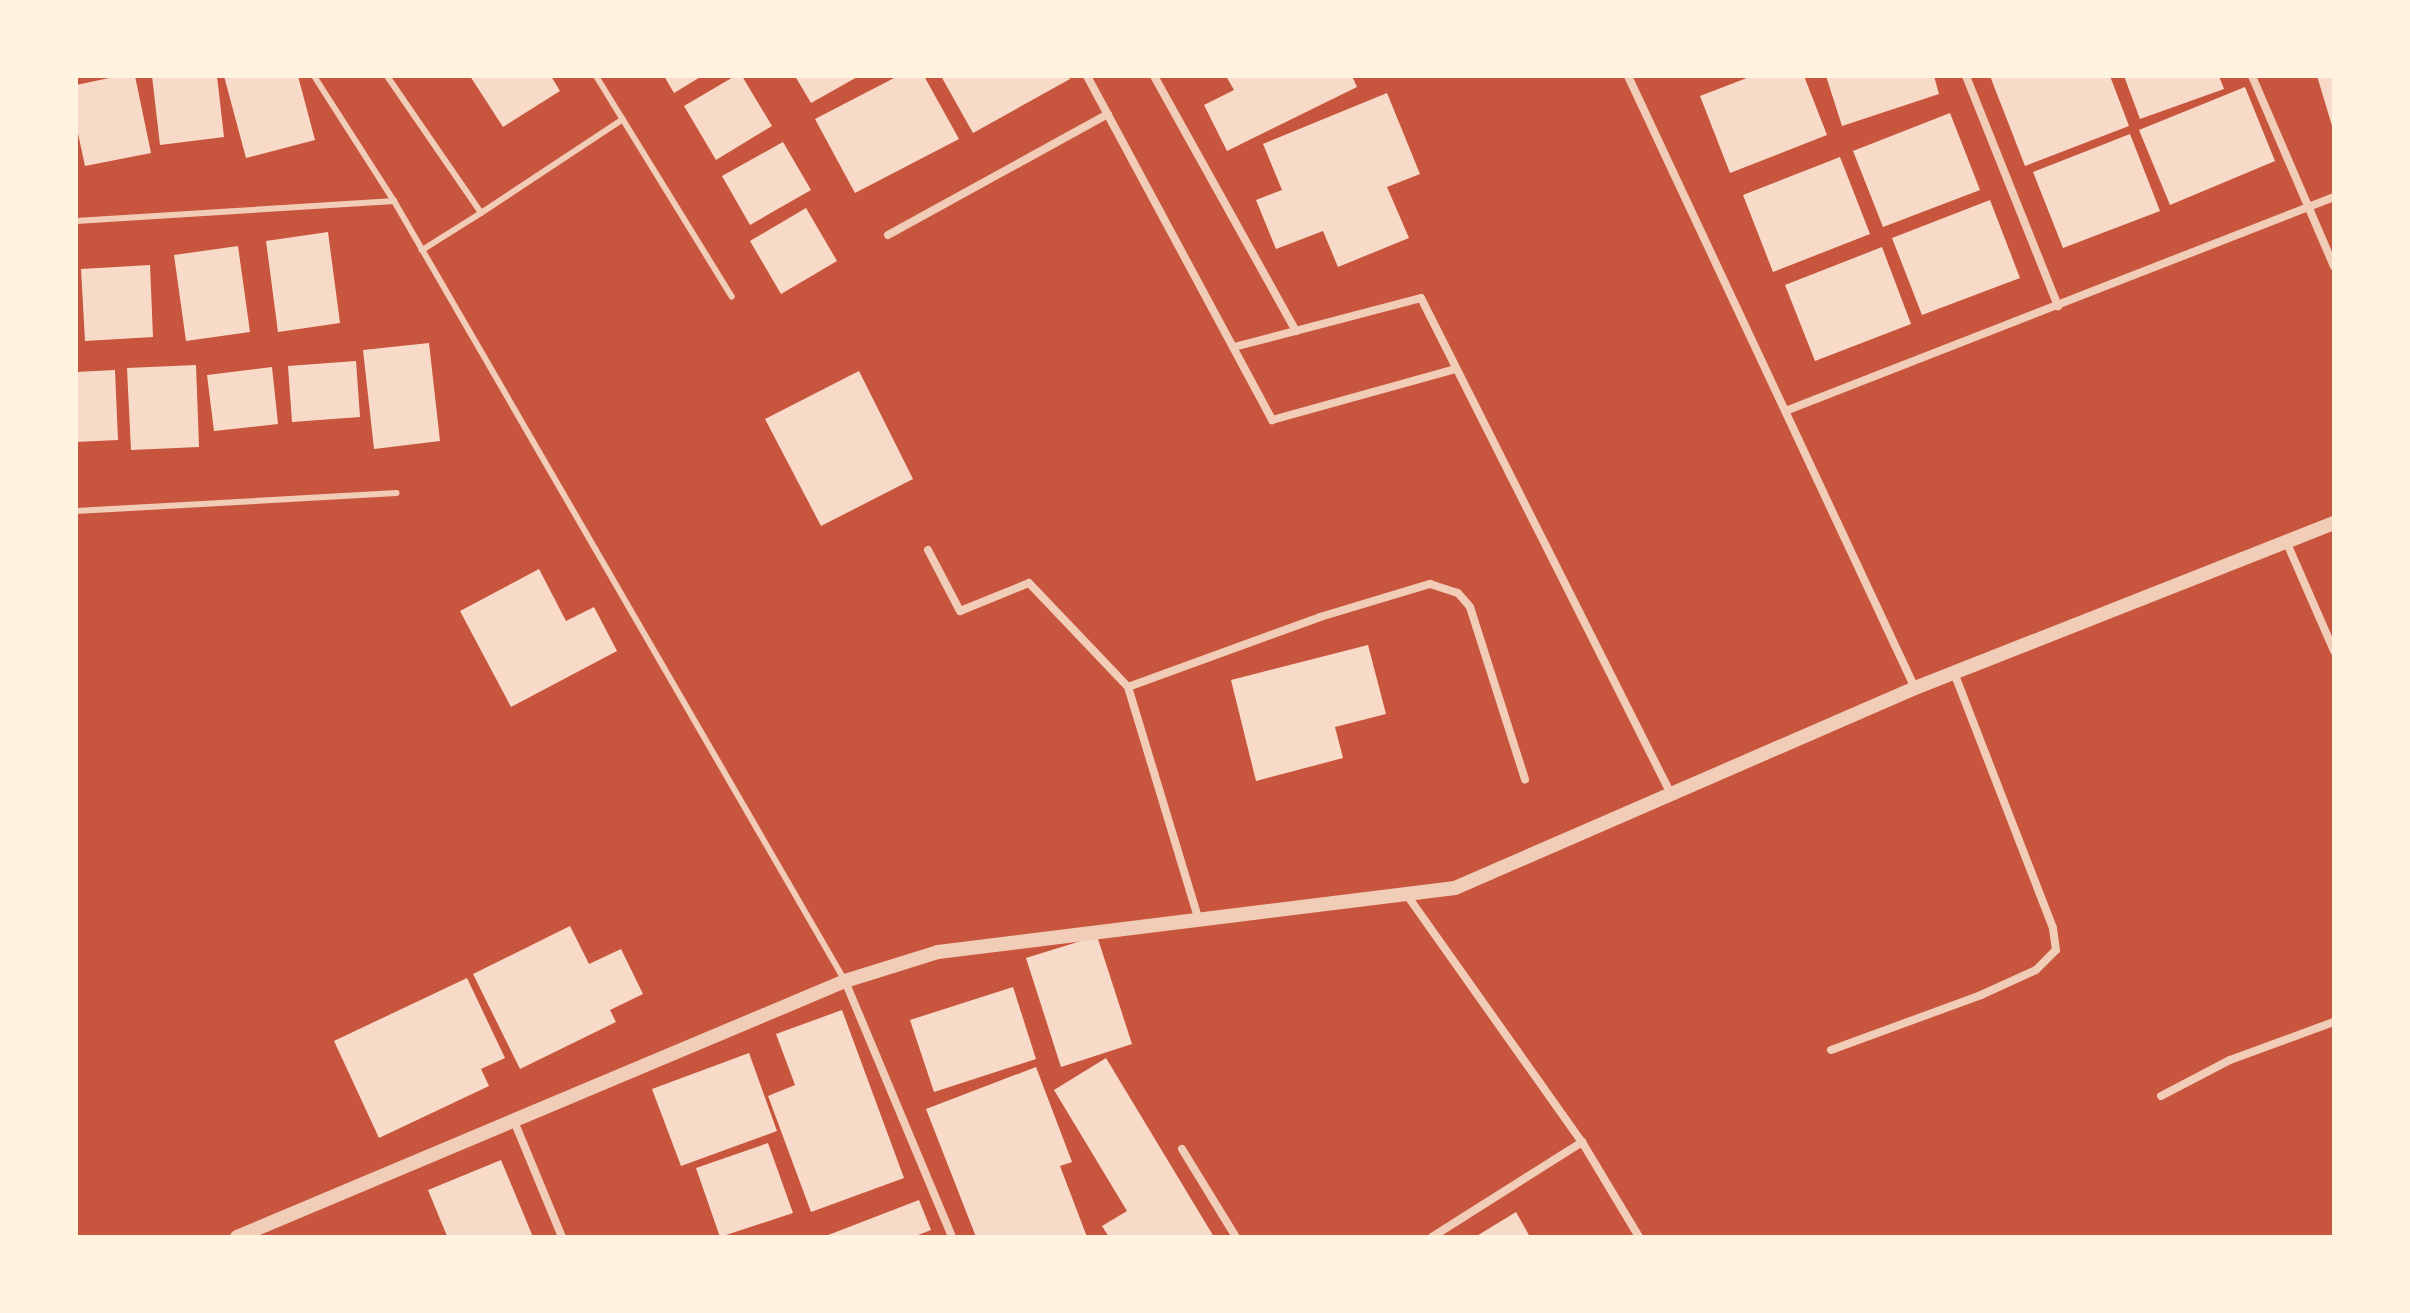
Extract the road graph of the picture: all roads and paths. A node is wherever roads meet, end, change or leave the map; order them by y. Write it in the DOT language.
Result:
graph roads {
  1 [pos="314,76"];
  2 [pos="387,76"];
  3 [pos="596,76"];
  4 [pos="1087,76"];
  5 [pos="1154,76"];
  6 [pos="1628,76"];
  7 [pos="1966,76"];
  8 [pos="2252,76"];
  9 [pos="1108,114"];
  10 [pos="623,119"];
  11 [pos="2334,197"];
  12 [pos="394,201"];
  13 [pos="2311,206"];
  14 [pos="481,213"];
  15 [pos="76,221"];
  16 [pos="888,235"];
  17 [pos="422,250"];
  18 [pos="2334,266"];
  19 [pos="732,297"];
  20 [pos="2058,306"];
  21 [pos="1296,331"];
  22 [pos="1234,347"];
  23 [pos="1456,369"];
  24 [pos="1788,410"];
  25 [pos="396,493"];
  26 [pos="76,511"];
  27 [pos="2334,523"];
  28 [pos="2286,541"];
  29 [pos="928,550"];
  30 [pos="2334,651"];
  31 [pos="1954,673"];
  32 [pos="1128,687"];
  33 [pos="1915,688"];
  34 [pos="1525,779"];
  35 [pos="1671,794"];
  36 [pos="1409,898"];
  37 [pos="1200,922"];
  38 [pos="845,981"];
  39 [pos="2334,1022"];
  40 [pos="1831,1050"];
  41 [pos="2161,1096"];
  42 [pos="514,1121"];
  43 [pos="1582,1142"];
  44 [pos="1182,1149"];
  45 [pos="237,1237"];
  46 [pos="562,1237"];
  47 [pos="952,1237"];
  48 [pos="1236,1237"];
  49 [pos="1432,1237"];
  50 [pos="1639,1237"];
  1 -- 12 [label="lane"];
  2 -- 14 [label="lane"];
  3 -- 10 [label="lane"];
  4 -- 9 [label="street"];
  5 -- 21 [label="street"];
  6 -- 24 [label="street"];
  7 -- 20 [label="street"];
  8 -- 13 [label="street"];
  9 -- 16 [label="street"];
  9 -- 22 [label="street"];
  10 -- 14 [label="lane"];
  10 -- 19 [label="lane"];
  11 -- 13 [label="street"];
  12 -- 15 [label="lane"];
  12 -- 17 [label="lane"];
  13 -- 18 [label="street"];
  13 -- 20 [label="street"];
  14 -- 17 [label="lane"];
  17 -- 38 [label="lane"];
  20 -- 24 [label="street"];
  21 -- 22 [label="street"];
  21 -- 23 [label="street"];
  22 -- 23 [label="street"];
  23 -- 35 [label="street"];
  24 -- 33 [label="street"];
  25 -- 26 [label="lane"];
  27 -- 28 [label="street"];
  28 -- 30 [label="street"];
  28 -- 31 [label="street"];
  29 -- 32 [label="street"];
  31 -- 33 [label="street"];
  31 -- 40 [label="street"];
  32 -- 34 [label="street"];
  32 -- 37 [label="street"];
  33 -- 35 [label="street"];
  35 -- 36 [label="street"];
  36 -- 37 [label="street"];
  36 -- 43 [label="street"];
  37 -- 38 [label="street"];
  38 -- 42 [label="street"];
  38 -- 47 [label="street"];
  39 -- 41 [label="street"];
  42 -- 45 [label="street"];
  42 -- 46 [label="street"];
  43 -- 49 [label="street"];
  43 -- 50 [label="street"];
  44 -- 48 [label="street"];
}
